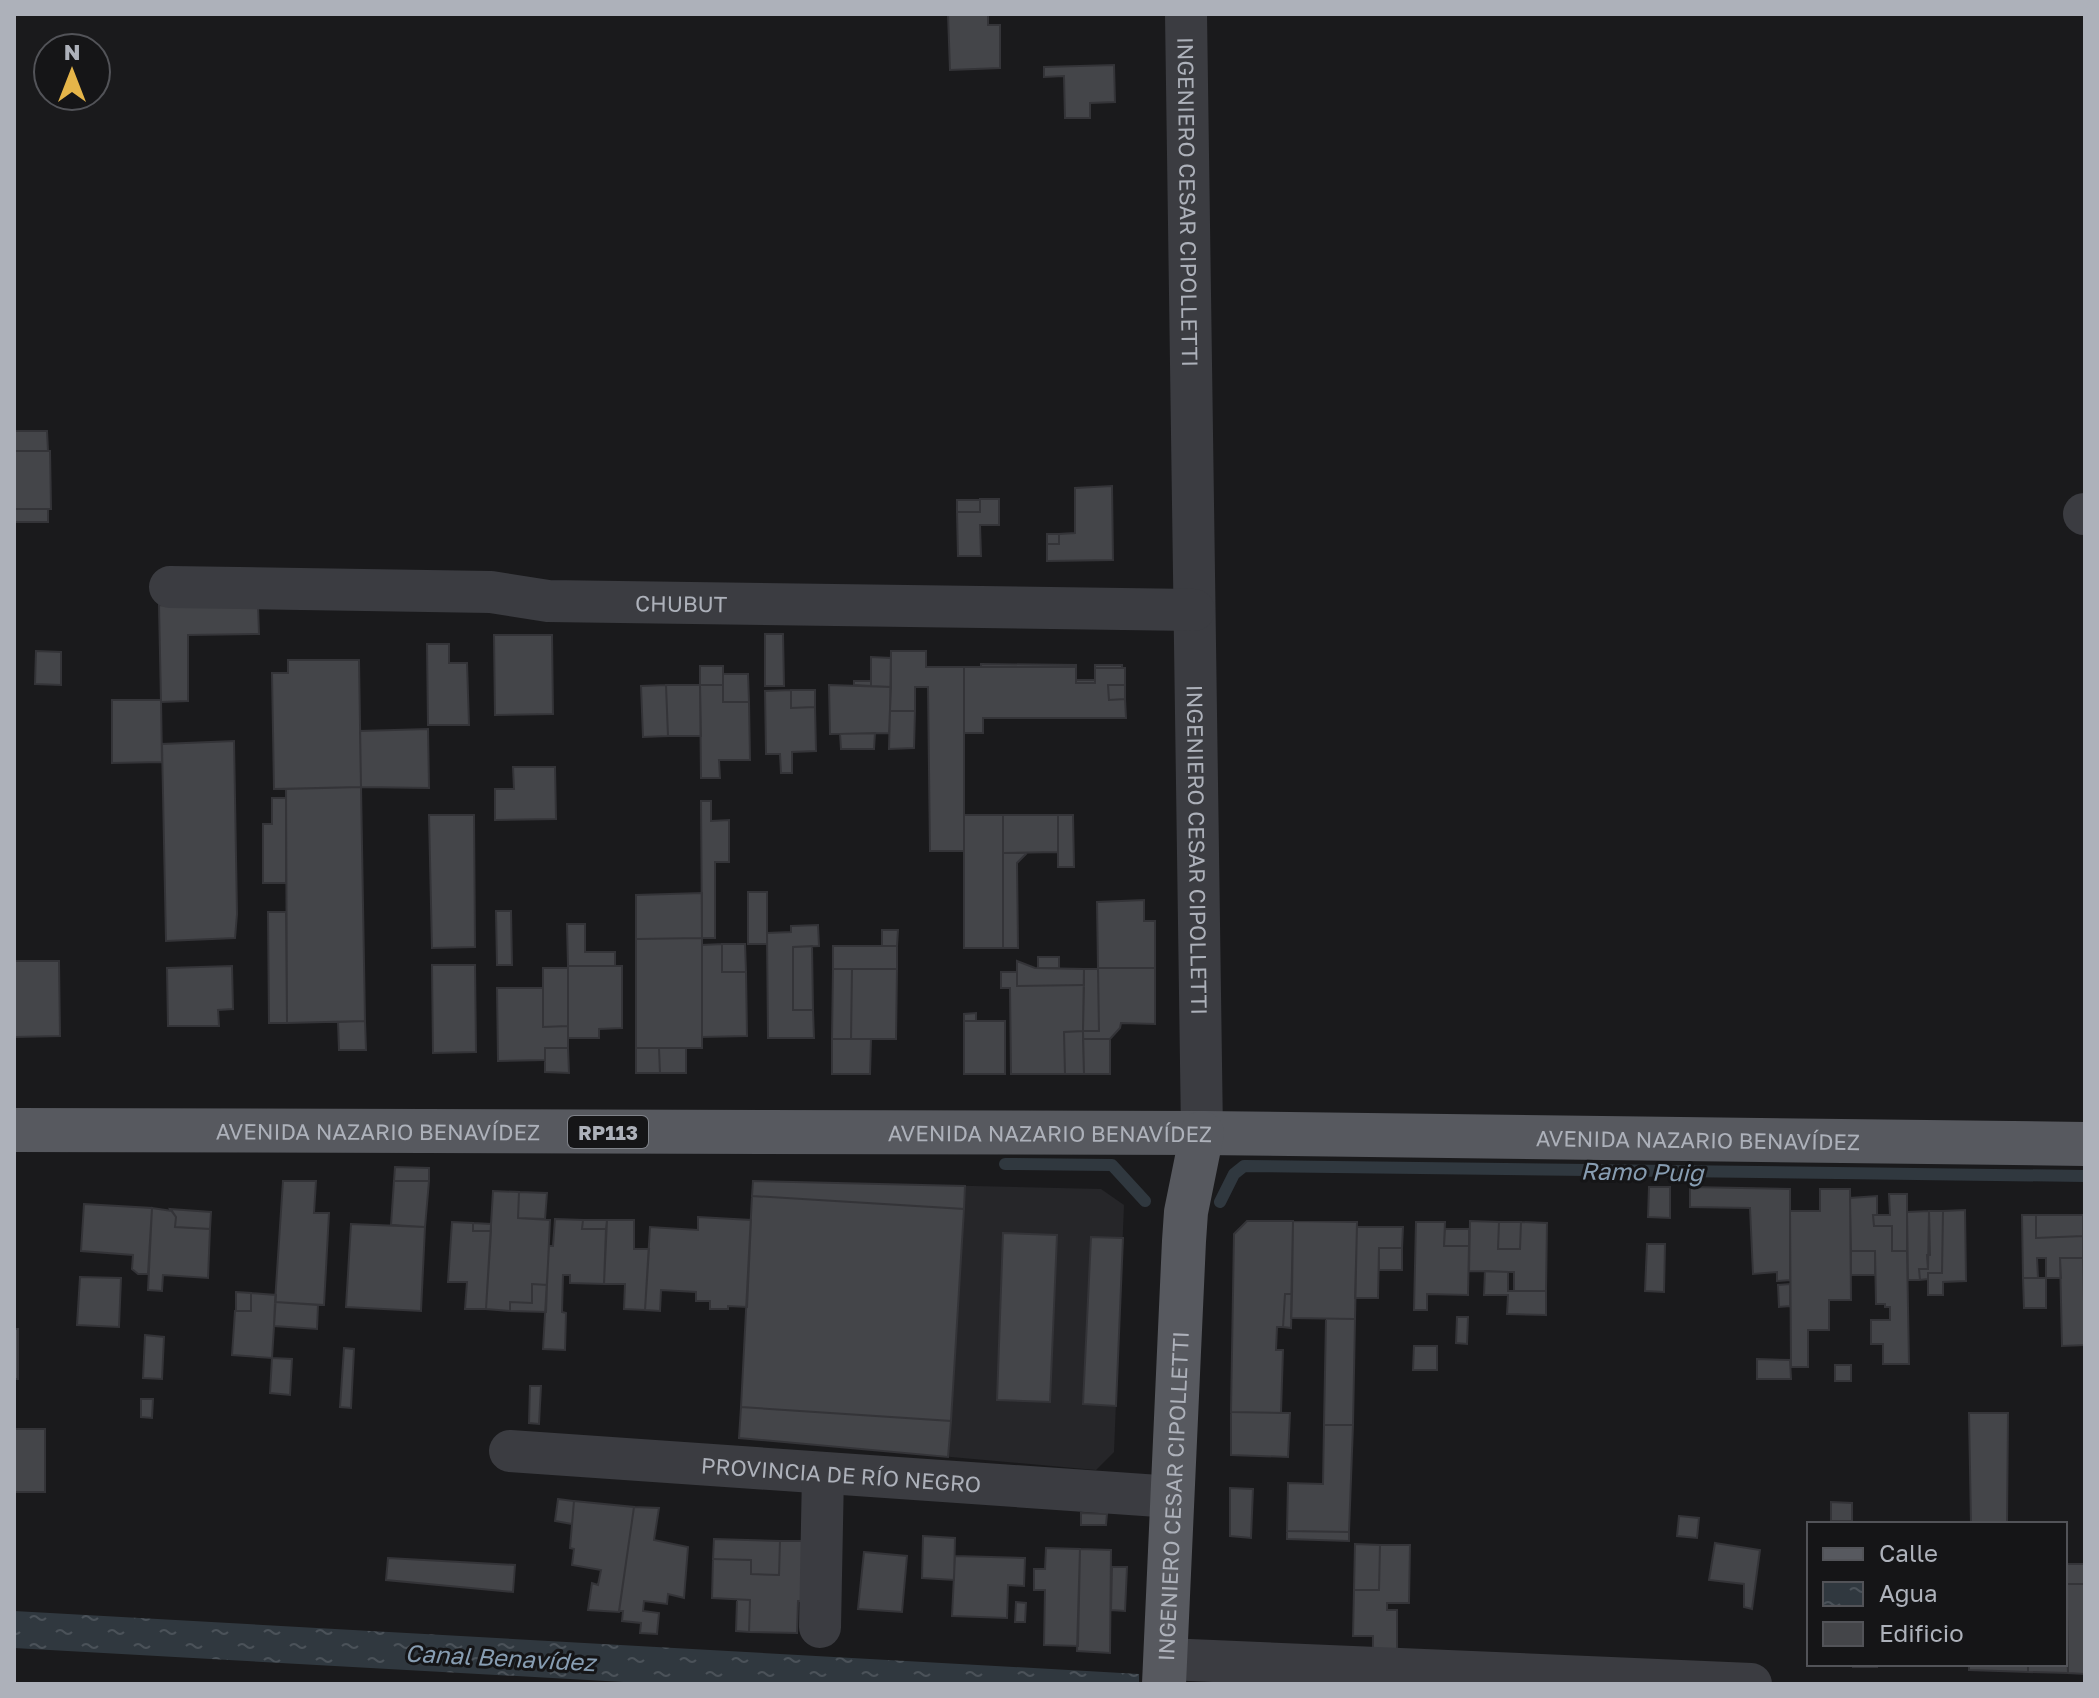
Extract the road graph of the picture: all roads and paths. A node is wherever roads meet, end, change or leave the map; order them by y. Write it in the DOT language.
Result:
graph roads {
  1 [pos="1186,14"];
  2 [pos="170,587"];
  3 [pos="1194,610"];
  4 [pos="14,1130"];
  5 [pos="1202,1133"];
  6 [pos="2085,1144"];
  7 [pos="510,1451"];
  8 [pos="823,1473"];
  9 [pos="1173,1497"];
  10 [pos="820,1627"];
  11 [pos="1165,1672"];
  12 [pos="1751,1684"];
  1 -- 3 [label="street, INGENIERO CESAR CIPOLLETTI"];
  2 -- 3 [label="street, CHUBUT"];
  3 -- 5 [label="street, INGENIERO CESAR CIPOLLETTI"];
  4 -- 5 [label="main road, AVENIDA NAZARIO BENAVÍDEZ / RP113"];
  5 -- 6 [label="main road, AVENIDA NAZARIO BENAVÍDEZ / RP113"];
  5 -- 9 [label="main road, INGENIERO CESAR CIPOLLETTI"];
  7 -- 8 [label="street, PROVINCIA DE RÍO NEGRO"];
  8 -- 9 [label="street, PROVINCIA DE RÍO NEGRO"];
  8 -- 10 [label="street"];
  9 -- 11 [label="main road, INGENIERO CESAR CIPOLLETTI"];
  11 -- 12 [label="street"];
}
